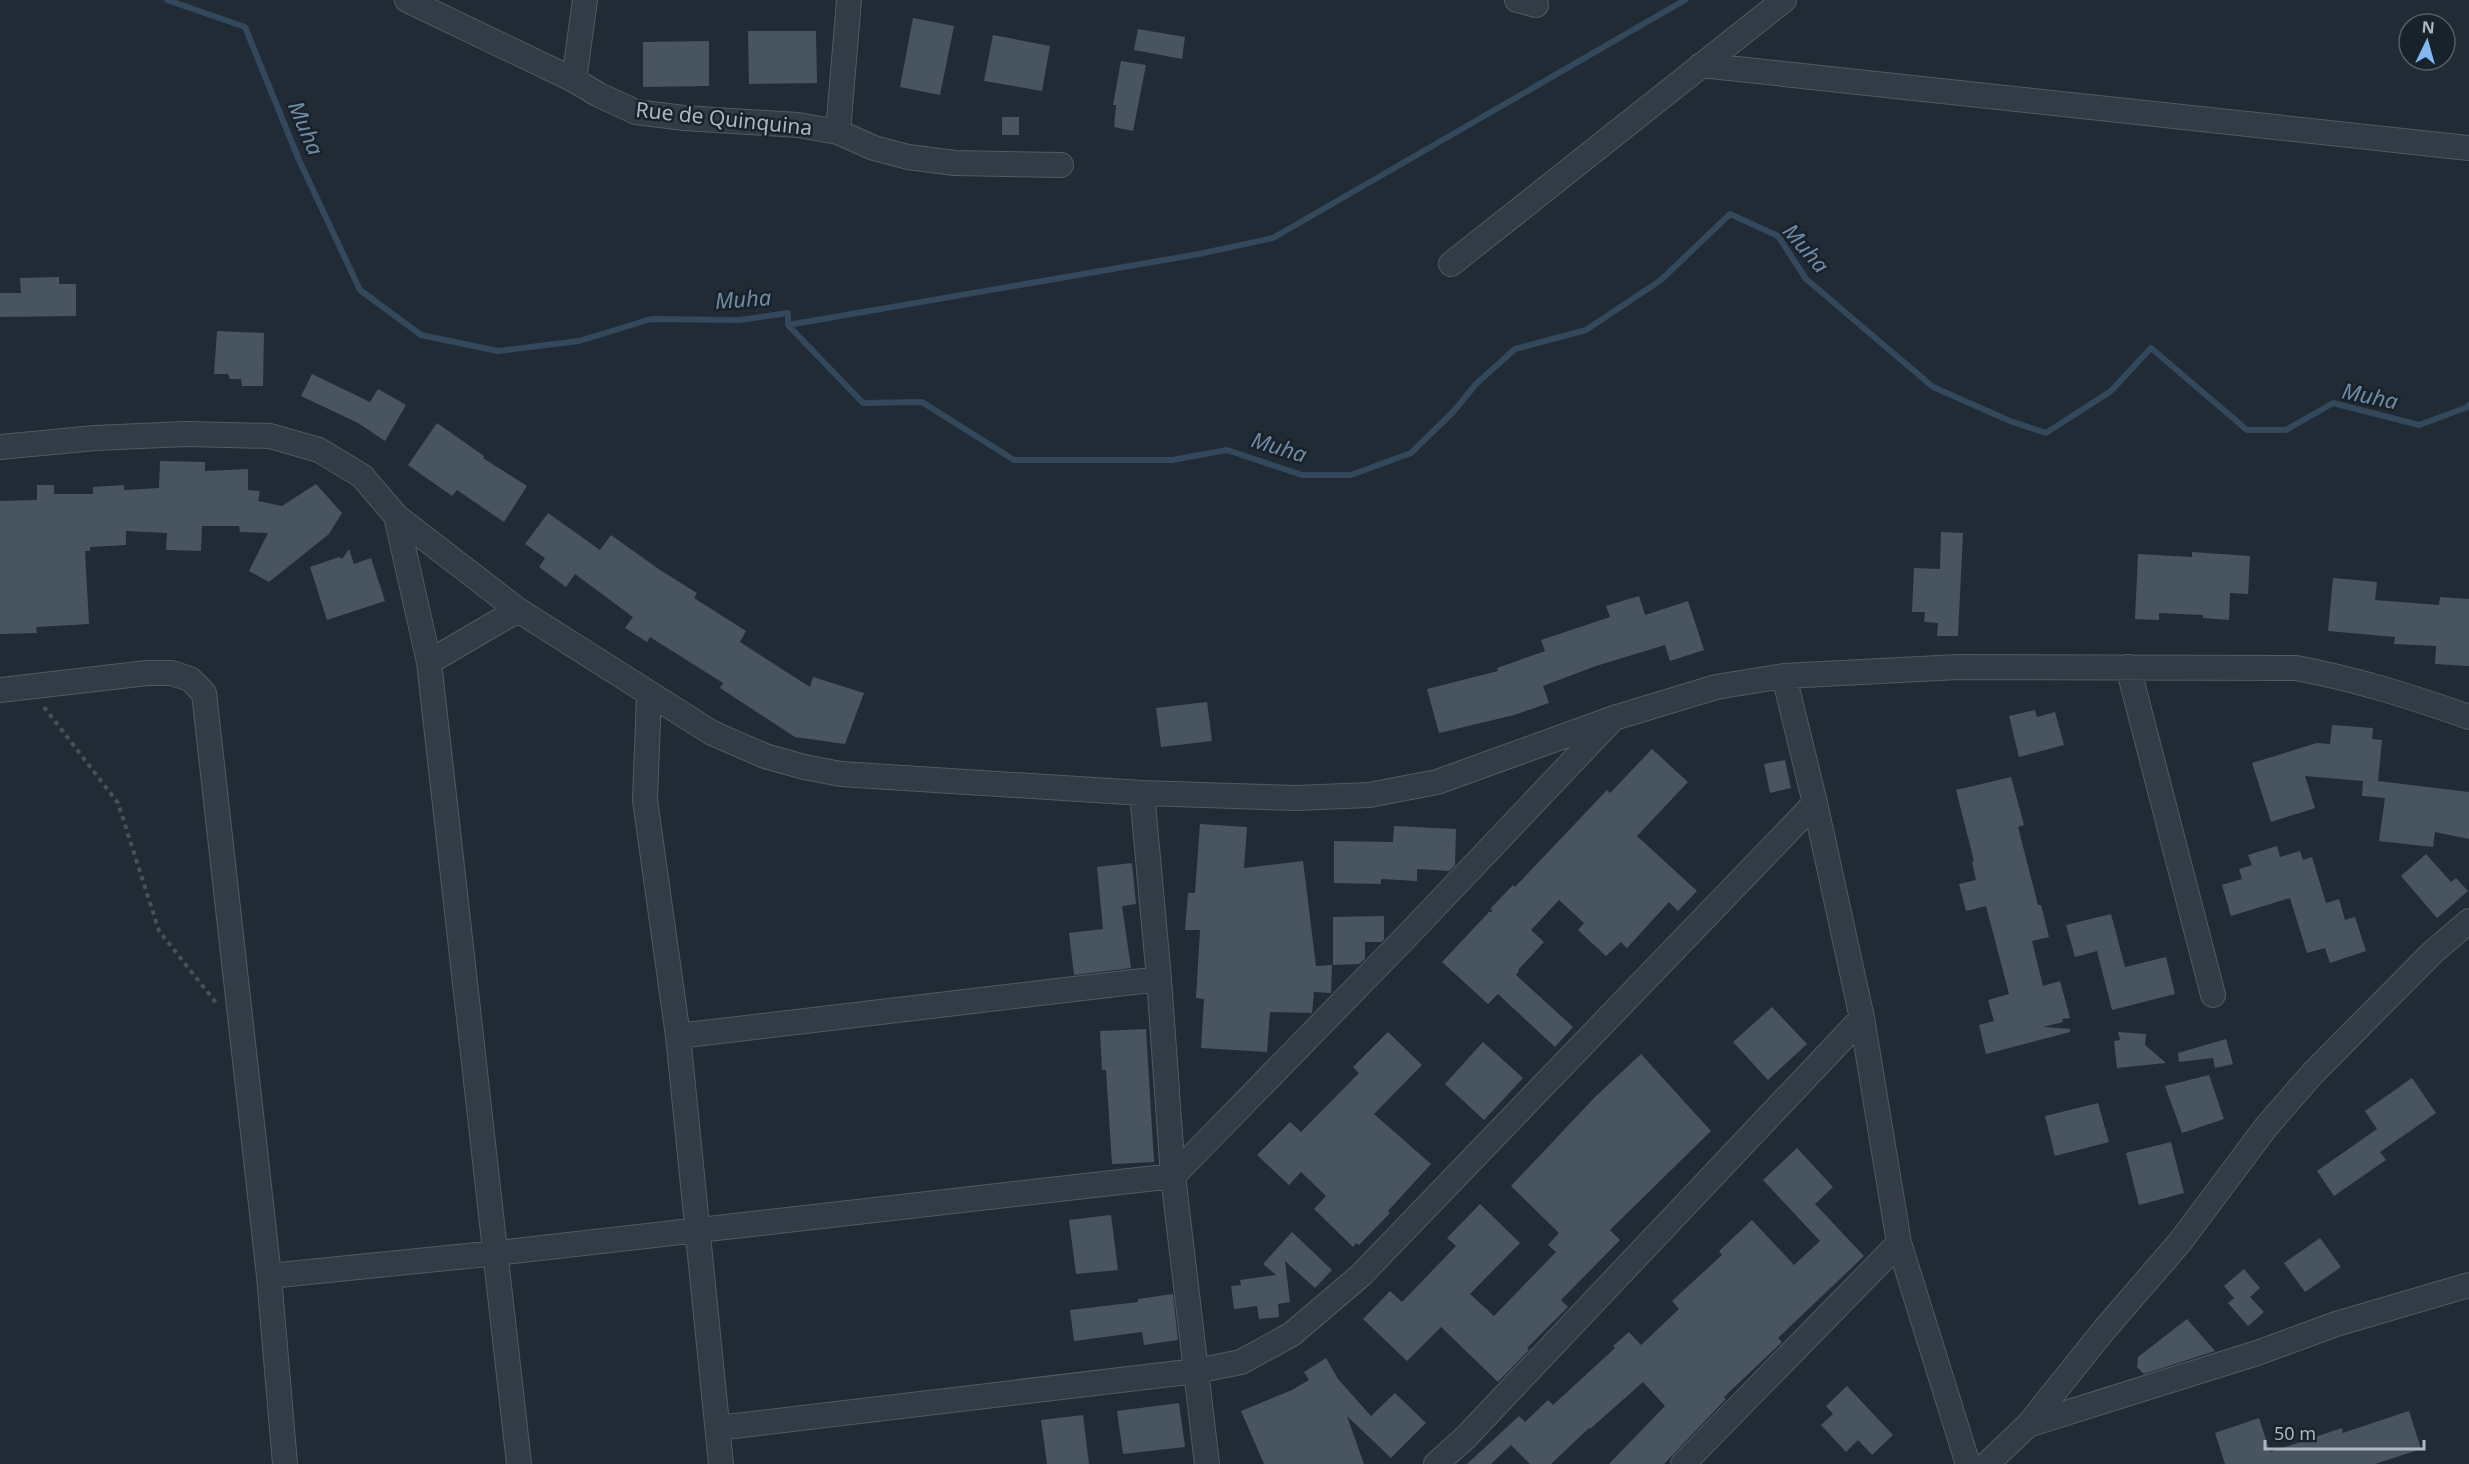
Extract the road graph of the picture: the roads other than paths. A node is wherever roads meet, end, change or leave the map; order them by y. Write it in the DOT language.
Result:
graph roads {
  1 [pos="407,0"];
  2 [pos="585,0"];
  3 [pos="849,0"];
  4 [pos="1784,0"];
  5 [pos="1701,65"];
  6 [pos="574,80"];
  7 [pos="838,132"];
  8 [pos="2469,148"];
  9 [pos="1061,165"];
  10 [pos="1451,264"];
  11 [pos="0,447"];
  12 [pos="396,516"];
  13 [pos="518,610"];
  14 [pos="429,662"];
  15 [pos="2128,668"];
  16 [pos="1784,676"];
  17 [pos="0,690"];
  18 [pos="649,694"];
  19 [pos="2469,717"];
  20 [pos="1614,718"];
  21 [pos="1142,793"];
  22 [pos="1815,803"];
  23 [pos="2469,921"];
  24 [pos="1160,979"];
  25 [pos="2213,995"];
  26 [pos="1862,1018"];
  27 [pos="678,1036"];
  28 [pos="1173,1176"];
  29 [pos="696,1230"];
  30 [pos="1899,1243"];
  31 [pos="497,1253"];
  32 [pos="269,1276"];
  33 [pos="2469,1285"];
  34 [pos="1196,1371"];
  35 [pos="2028,1425"];
  36 [pos="718,1428"];
  37 [pos="285,1464"];
  38 [pos="519,1464"];
  39 [pos="720,1464"];
  40 [pos="1207,1464"];
  41 [pos="1436,1464"];
  42 [pos="1683,1464"];
  43 [pos="1968,1464"];
  44 [pos="1987,1464"];
  1 -- 6 [label="street, Rue de Quinquina"];
  2 -- 6 [label="street"];
  3 -- 7 [label="street"];
  4 -- 5 [label="street"];
  5 -- 8 [label="street"];
  5 -- 10 [label="street"];
  6 -- 7 [label="street, Rue de Quinquina"];
  7 -- 9 [label="street, Rue de Quinquina"];
  11 -- 12 [label="street"];
  12 -- 13 [label="street"];
  12 -- 14 [label="street"];
  13 -- 14 [label="street"];
  13 -- 18 [label="street"];
  14 -- 31 [label="street"];
  15 -- 16 [label="street"];
  15 -- 19 [label="street"];
  15 -- 25 [label="street"];
  16 -- 20 [label="street"];
  16 -- 22 [label="street"];
  17 -- 32 [label="street"];
  18 -- 21 [label="street"];
  18 -- 27 [label="street"];
  20 -- 21 [label="street"];
  20 -- 28 [label="street"];
  21 -- 24 [label="street"];
  22 -- 26 [label="street"];
  22 -- 34 [label="street"];
  23 -- 35 [label="street"];
  24 -- 27 [label="street"];
  24 -- 28 [label="street"];
  26 -- 30 [label="street"];
  26 -- 41 [label="street"];
  27 -- 29 [label="street"];
  28 -- 29 [label="street"];
  28 -- 34 [label="street"];
  29 -- 31 [label="street"];
  29 -- 36 [label="street"];
  30 -- 42 [label="street"];
  30 -- 43 [label="street"];
  31 -- 32 [label="street"];
  31 -- 38 [label="street"];
  32 -- 37 [label="street"];
  33 -- 35 [label="street"];
  34 -- 36 [label="street"];
  34 -- 40 [label="street"];
  35 -- 44 [label="street"];
  36 -- 39 [label="street"];
}
